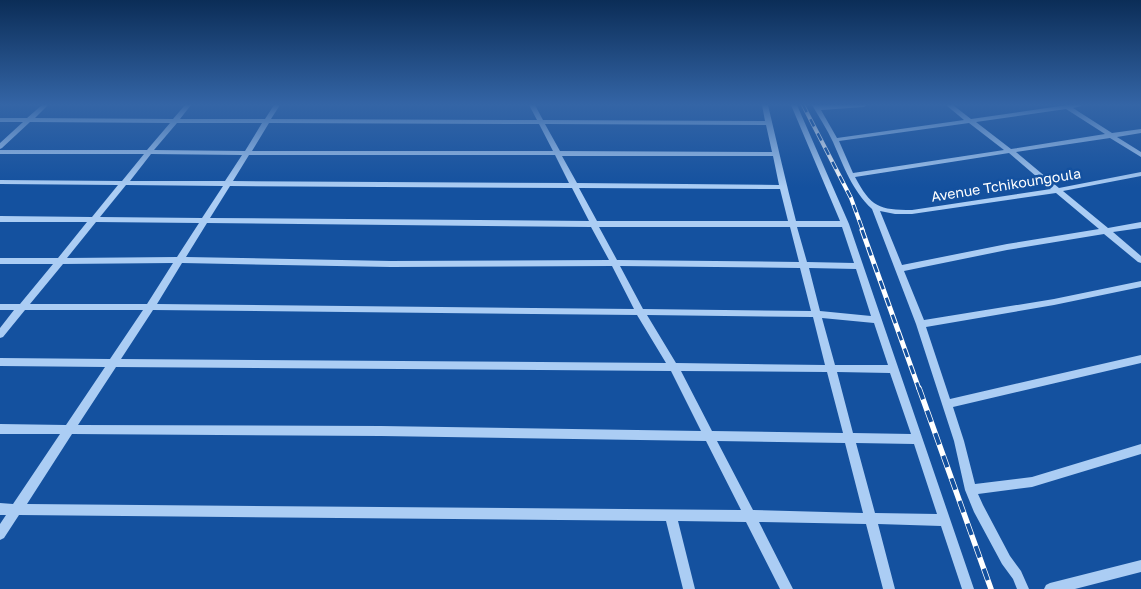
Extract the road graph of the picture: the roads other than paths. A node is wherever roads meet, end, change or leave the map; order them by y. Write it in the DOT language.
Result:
graph roads {
  1 [pos="17,132"];
  2 [pos="166,132"];
  3 [pos="261,132"];
  4 [pos="546,132"];
  5 [pos="772,132"];
  6 [pos="806,132"];
  7 [pos="831,132"];
  8 [pos="891,132"];
  9 [pos="985,132"];
  10 [pos="1107,132"];
  11 [pos="1130,132"];
  12 [pos="1111,135"];
  13 [pos="12,137"];
  14 [pos="0,139"];
  15 [pos="835,140"];
  16 [pos="0,147"];
  17 [pos="1009,150"];
  18 [pos="151,151"];
  19 [pos="0,152"];
  20 [pos="248,152"];
  21 [pos="557,154"];
  22 [pos="776,154"];
  23 [pos="1141,155"];
  24 [pos="1141,174"];
  25 [pos="851,175"];
  26 [pos="0,182"];
  27 [pos="124,183"];
  28 [pos="228,184"];
  29 [pos="574,185"];
  30 [pos="784,188"];
  31 [pos="1058,190"];
  32 [pos="875,208"];
  33 [pos="0,219"];
  34 [pos="94,220"];
  35 [pos="205,221"];
  36 [pos="793,223"];
  37 [pos="596,224"];
  38 [pos="845,224"];
  39 [pos="1141,225"];
  40 [pos="1106,230"];
  41 [pos="0,260"];
  42 [pos="61,260"];
  43 [pos="180,260"];
  44 [pos="1141,260"];
  45 [pos="615,263"];
  46 [pos="803,265"];
  47 [pos="859,266"];
  48 [pos="899,269"];
  49 [pos="1141,284"];
  50 [pos="0,307"];
  51 [pos="22,307"];
  52 [pos="150,307"];
  53 [pos="640,312"];
  54 [pos="818,314"];
  55 [pos="878,320"];
  56 [pos="921,324"];
  57 [pos="0,334"];
  58 [pos="1141,359"];
  59 [pos="0,362"];
  60 [pos="113,364"];
  61 [pos="674,368"];
  62 [pos="831,369"];
  63 [pos="895,369"];
  64 [pos="948,404"];
  65 [pos="0,429"];
  66 [pos="69,430"];
  67 [pos="709,436"];
  68 [pos="849,437"];
  69 [pos="918,439"];
  70 [pos="1141,449"];
  71 [pos="971,490"];
  72 [pos="0,508"];
  73 [pos="16,509"];
  74 [pos="671,516"];
  75 [pos="750,516"];
  76 [pos="870,518"];
  77 [pos="945,520"];
  78 [pos="0,534"];
  79 [pos="1141,566"];
  80 [pos="689,589"];
  81 [pos="787,589"];
  82 [pos="889,589"];
  83 [pos="968,589"];
  84 [pos="1023,589"];
  85 [pos="1050,589"];
  1 -- 13 [label="street"];
  2 -- 18 [label="street"];
  3 -- 20 [label="street"];
  4 -- 21 [label="street"];
  5 -- 22 [label="street"];
  6 -- 38 [label="street"];
  7 -- 15 [label="street"];
  8 -- 15 [label="street"];
  9 -- 17 [label="street"];
  10 -- 12 [label="street"];
  11 -- 12 [label="street"];
  12 -- 17 [label="street"];
  12 -- 23 [label="street"];
  13 -- 14 [label="street"];
  13 -- 16 [label="street"];
  15 -- 25 [label="street"];
  17 -- 25 [label="street"];
  17 -- 31 [label="street"];
  18 -- 19 [label="street"];
  18 -- 20 [label="street"];
  18 -- 27 [label="street"];
  20 -- 21 [label="street"];
  20 -- 28 [label="street"];
  21 -- 22 [label="street"];
  21 -- 29 [label="street"];
  22 -- 30 [label="street"];
  24 -- 31 [label="street, Avenue Tchikoungoula"];
  25 -- 32 [label="street"];
  26 -- 27 [label="street"];
  27 -- 28 [label="street"];
  27 -- 34 [label="street"];
  28 -- 29 [label="street"];
  28 -- 35 [label="street"];
  29 -- 30 [label="street"];
  29 -- 37 [label="street"];
  30 -- 36 [label="street"];
  31 -- 32 [label="street, Avenue Tchikoungoula"];
  31 -- 40 [label="street"];
  32 -- 48 [label="street"];
  33 -- 34 [label="street"];
  34 -- 35 [label="street"];
  34 -- 42 [label="street"];
  35 -- 37 [label="street"];
  35 -- 43 [label="street"];
  36 -- 37 [label="street"];
  36 -- 38 [label="street"];
  36 -- 46 [label="street"];
  37 -- 45 [label="street"];
  38 -- 47 [label="street"];
  39 -- 40 [label="street"];
  40 -- 44 [label="street"];
  40 -- 48 [label="street"];
  41 -- 42 [label="street"];
  42 -- 43 [label="street"];
  42 -- 51 [label="street"];
  43 -- 45 [label="street"];
  43 -- 52 [label="street"];
  45 -- 46 [label="street"];
  45 -- 53 [label="street"];
  46 -- 47 [label="street"];
  46 -- 54 [label="street"];
  47 -- 55 [label="street"];
  48 -- 56 [label="street"];
  49 -- 56 [label="street"];
  50 -- 51 [label="street"];
  51 -- 52 [label="street"];
  51 -- 57 [label="street"];
  52 -- 53 [label="street"];
  52 -- 60 [label="street"];
  53 -- 54 [label="street"];
  53 -- 61 [label="street"];
  54 -- 55 [label="street"];
  54 -- 62 [label="street"];
  55 -- 63 [label="street"];
  56 -- 64 [label="street"];
  58 -- 64 [label="street"];
  59 -- 60 [label="street"];
  60 -- 61 [label="street"];
  60 -- 66 [label="street"];
  61 -- 62 [label="street"];
  61 -- 67 [label="street"];
  62 -- 63 [label="street"];
  62 -- 68 [label="street"];
  63 -- 69 [label="street"];
  64 -- 71 [label="street"];
  65 -- 66 [label="street"];
  66 -- 67 [label="street"];
  66 -- 73 [label="street"];
  67 -- 68 [label="street"];
  67 -- 75 [label="street"];
  68 -- 69 [label="street"];
  68 -- 76 [label="street"];
  69 -- 77 [label="street"];
  70 -- 71 [label="street"];
  71 -- 84 [label="street"];
  72 -- 73 [label="street"];
  73 -- 74 [label="street"];
  73 -- 78 [label="street"];
  74 -- 75 [label="street"];
  74 -- 80 [label="street"];
  75 -- 76 [label="street"];
  75 -- 81 [label="street"];
  76 -- 77 [label="street"];
  76 -- 82 [label="street"];
  77 -- 83 [label="street"];
  79 -- 85 [label="street"];
}
